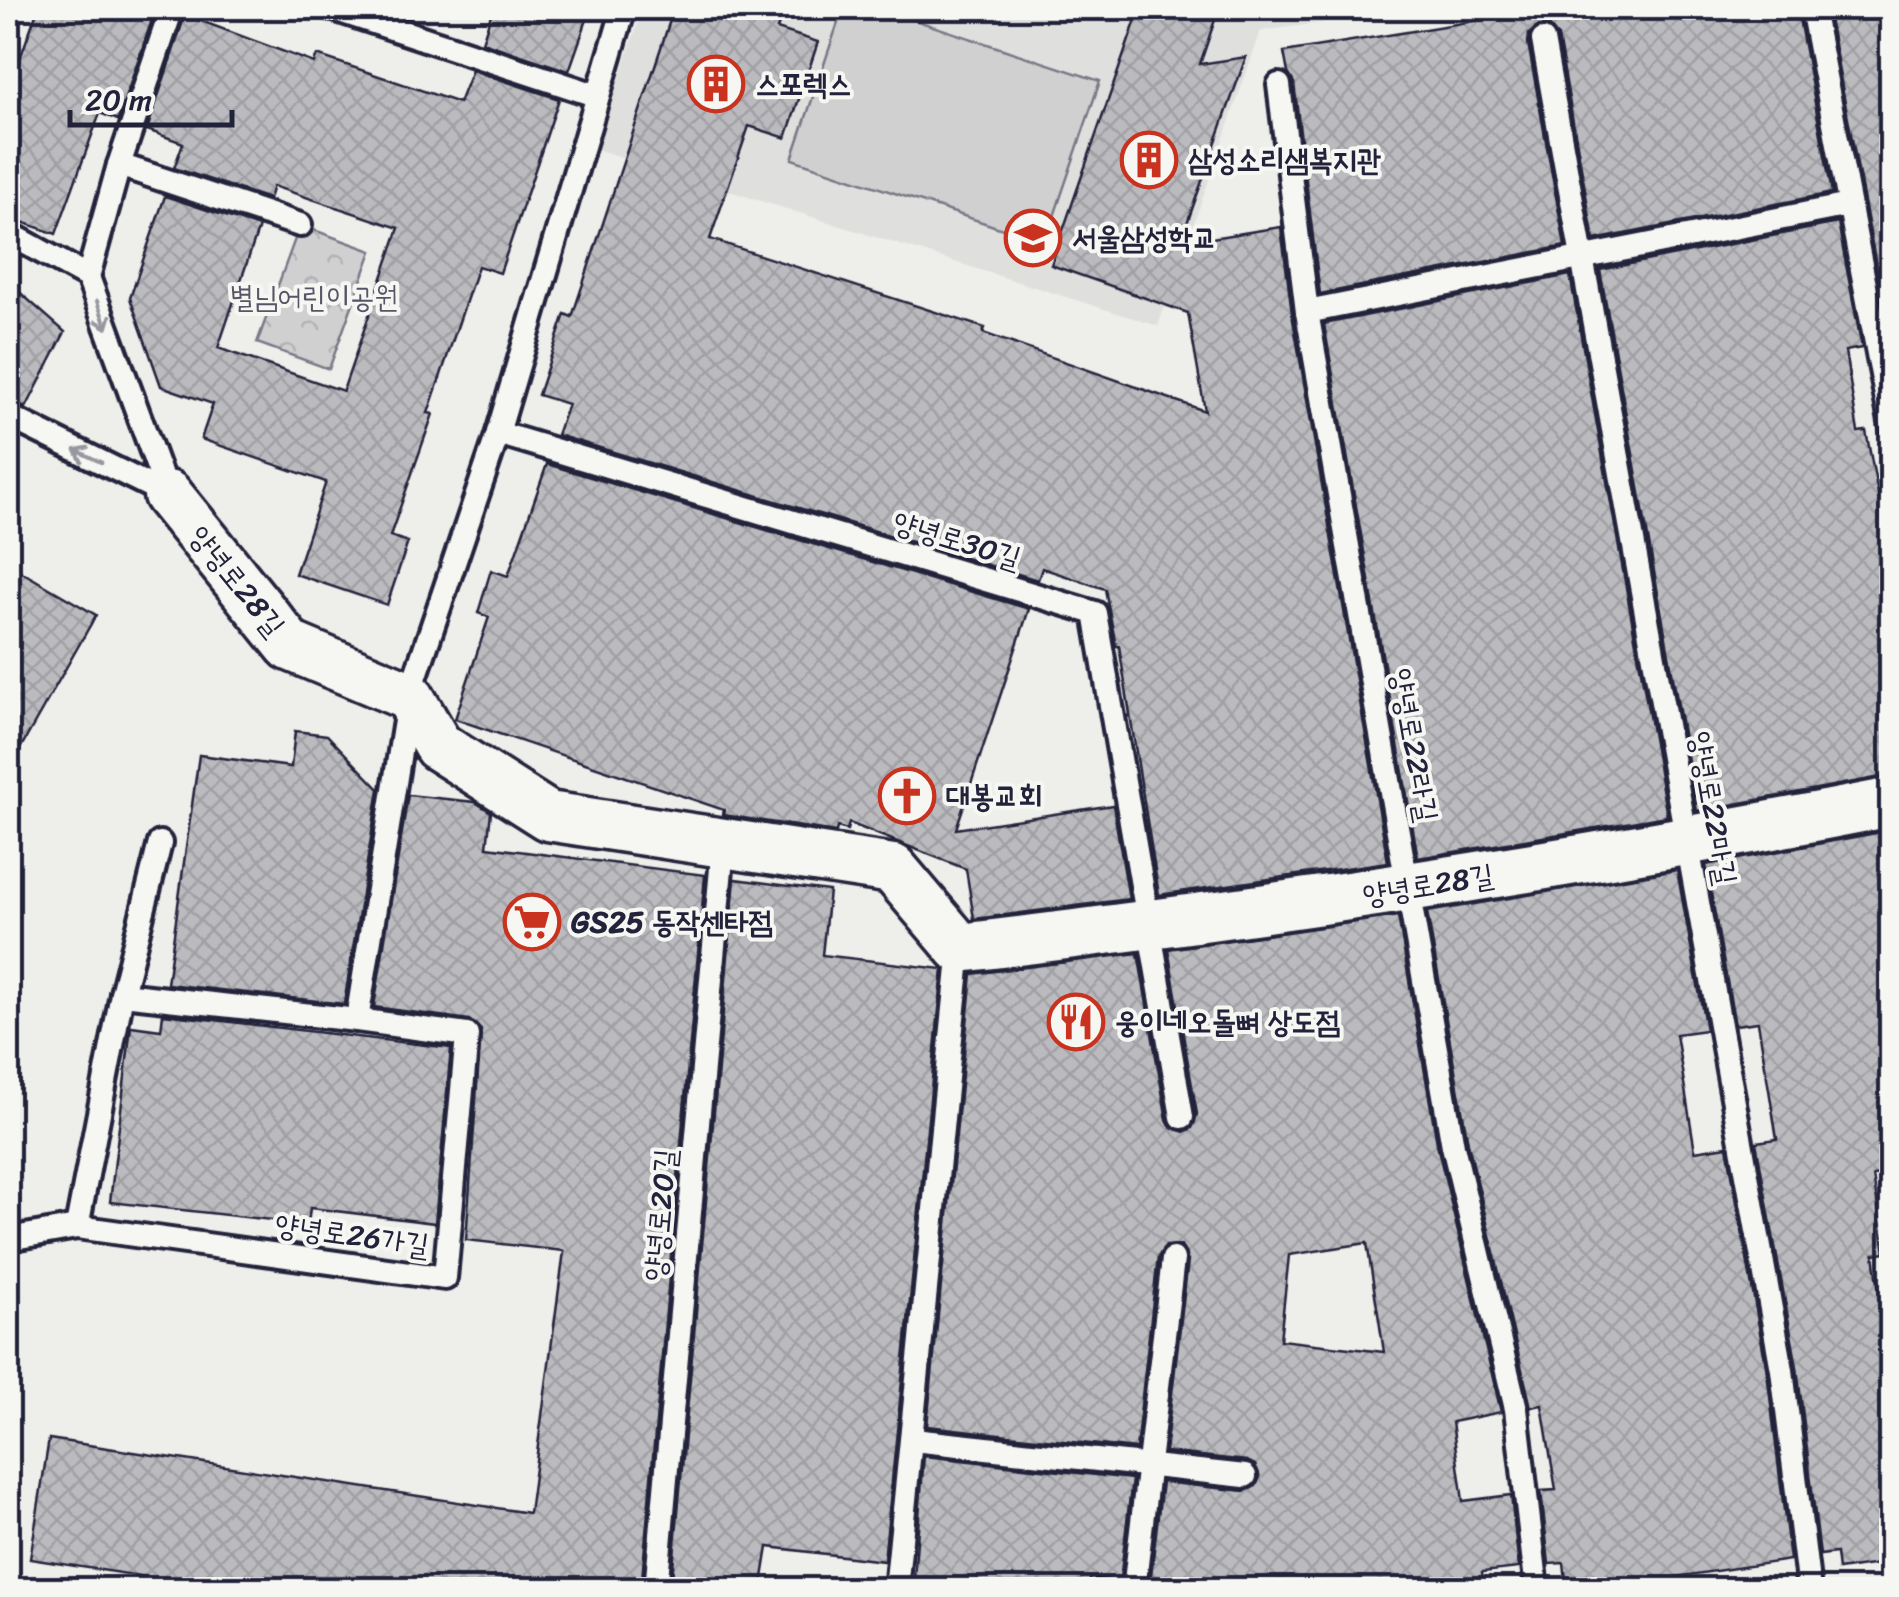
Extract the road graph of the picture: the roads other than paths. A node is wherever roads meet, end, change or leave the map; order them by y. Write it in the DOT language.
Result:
graph roads {
  1 [pos="172,8"];
  2 [pos="331,8"];
  3 [pos="624,8"];
  4 [pos="1812,8"];
  5 [pos="1543,40"];
  6 [pos="1279,85"];
  7 [pos="595,96"];
  8 [pos="119,165"];
  9 [pos="1849,205"];
  10 [pos="300,225"];
  11 [pos="8,233"];
  12 [pos="1581,258"];
  13 [pos="88,277"];
  14 [pos="1307,312"];
  15 [pos="8,416"];
  16 [pos="1892,427"];
  17 [pos="498,434"];
  18 [pos="168,495"];
  19 [pos="409,696"];
  20 [pos="1892,802"];
  21 [pos="1688,842"];
  22 [pos="160,844"];
  23 [pos="723,846"];
  24 [pos="1409,889"];
  25 [pos="1150,926"];
  26 [pos="960,948"];
  27 [pos="122,994"];
  28 [pos="357,1020"];
  29 [pos="1182,1117"];
  30 [pos="77,1227"];
  31 [pos="8,1239"];
  32 [pos="1173,1259"];
  33 [pos="913,1440"];
  34 [pos="1148,1466"];
  35 [pos="1245,1476"];
  36 [pos="656,1590"];
  37 [pos="896,1590"];
  38 [pos="1134,1590"];
  39 [pos="1536,1590"];
  40 [pos="1809,1590"];
  1 -- 8 [label="lane"];
  2 -- 7 [label="lane"];
  3 -- 7 [label="lane"];
  4 -- 9 [label="lane"];
  5 -- 12 [label="lane, 양녕로22마길"];
  6 -- 14 [label="lane, 양녕로22라길"];
  7 -- 17 [label="lane"];
  8 -- 10 [label="lane"];
  8 -- 13 [label="lane"];
  9 -- 12 [label="lane"];
  9 -- 16 [label="lane"];
  11 -- 13 [label="lane"];
  12 -- 14 [label="lane"];
  12 -- 21 [label="lane, 양녕로22마길"];
  13 -- 18 [label="lane, 양녕로28길, one-way"];
  14 -- 24 [label="lane, 양녕로22라길"];
  18 -- 15 [label="lane, one-way"];
  17 -- 19 [label="lane"];
  17 -- 25 [label="lane, 양녕로30길"];
  18 -- 19 [label="street, 양녕로28길"];
  19 -- 23 [label="street"];
  19 -- 28 [label="lane"];
  20 -- 21 [label="street, 양녕로28길"];
  21 -- 24 [label="street, 양녕로28길"];
  21 -- 40 [label="lane, 양녕로22마길"];
  22 -- 27 [label="lane"];
  23 -- 26 [label="street"];
  23 -- 36 [label="lane, 양녕로20길"];
  24 -- 25 [label="street, 양녕로28길"];
  24 -- 39 [label="lane, 양녕로22라길"];
  25 -- 26 [label="street, 양녕로28길"];
  25 -- 29 [label="lane"];
  26 -- 33 [label="lane"];
  27 -- 28 [label="lane, 양녕로26가길"];
  27 -- 30 [label="lane"];
  28 -- 30 [label="lane, 양녕로26가길"];
  30 -- 31 [label="lane, 양녕로26가길"];
  32 -- 34 [label="lane"];
  33 -- 34 [label="lane"];
  33 -- 37 [label="lane"];
  34 -- 35 [label="lane"];
  34 -- 38 [label="lane"];
}
